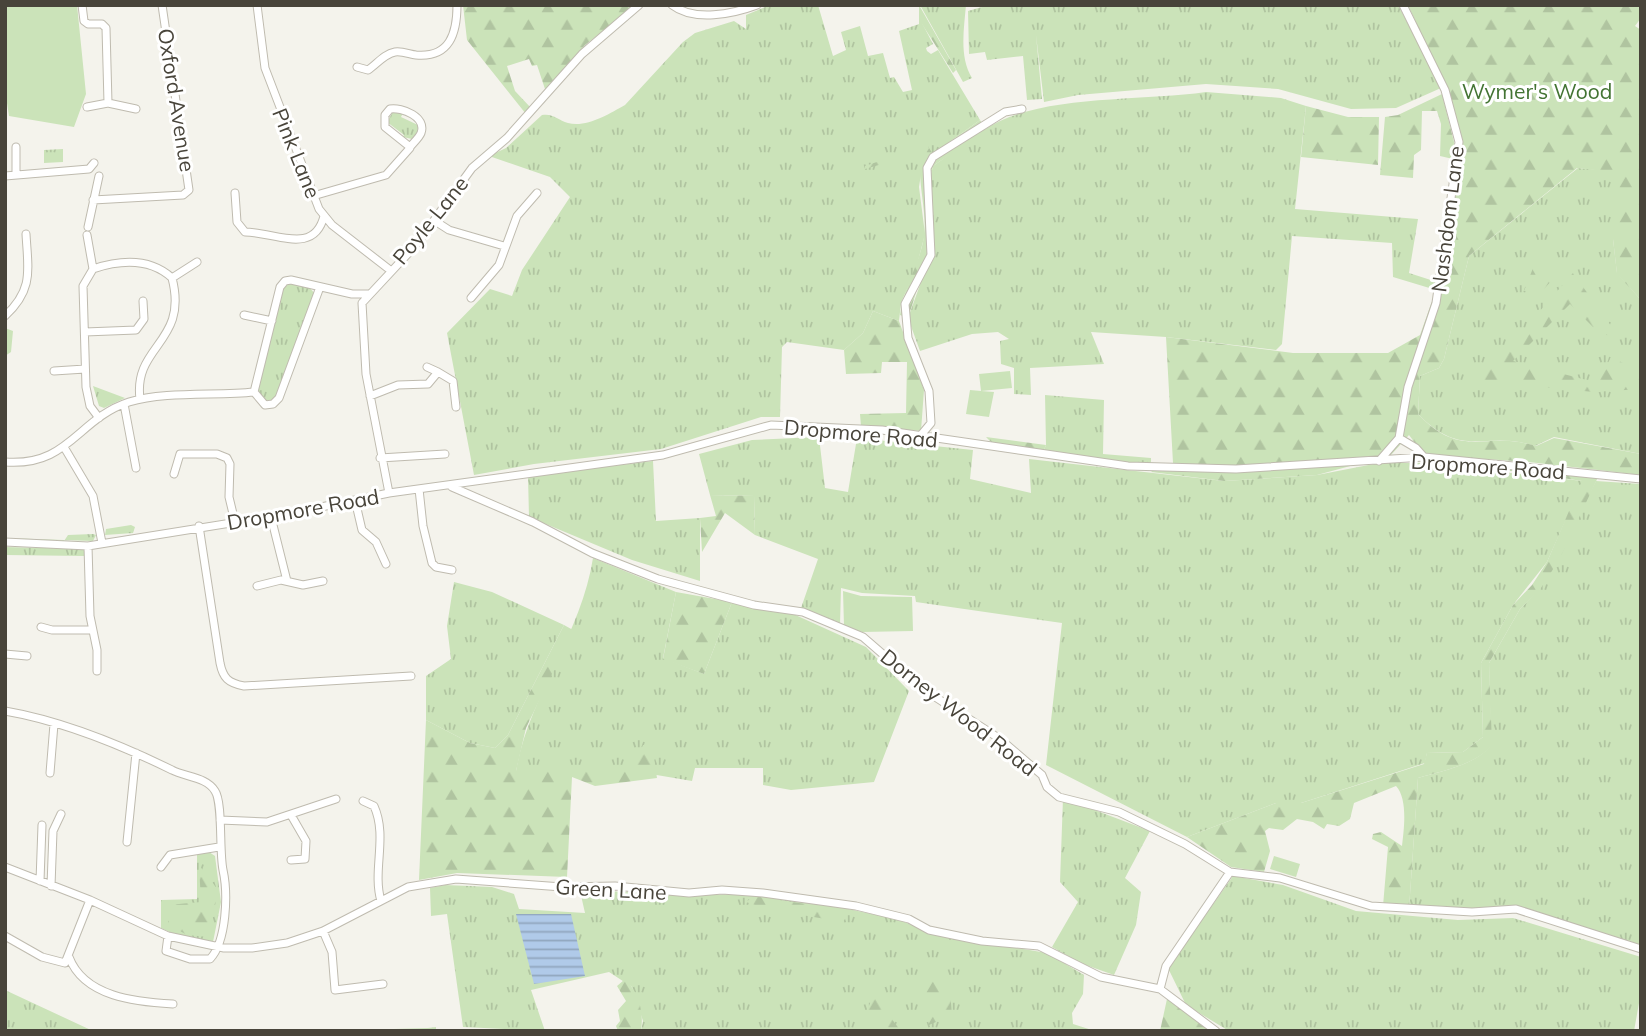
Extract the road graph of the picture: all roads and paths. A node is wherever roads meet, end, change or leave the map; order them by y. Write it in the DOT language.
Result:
graph roads {
  1 [pos="82,5"];
  2 [pos="162,5"];
  3 [pos="257,5"];
  4 [pos="457,5"];
  5 [pos="639,5"];
  6 [pos="672,5"];
  7 [pos="757,5"];
  8 [pos="1403,5"];
  9 [pos="357,67"];
  10 [pos="108,103"];
  11 [pos="87,107"];
  12 [pos="136,109"];
  13 [pos="1022,109"];
  14 [pos="16,147"];
  15 [pos="410,147"];
  16 [pos="94,163"];
  17 [pos="16,175"];
  18 [pos="5,176"];
  19 [pos="99,176"];
  20 [pos="235,193"];
  21 [pos="537,193"];
  22 [pos="313,196"];
  23 [pos="93,200"];
  24 [pos="324,216"];
  25 [pos="435,221"];
  26 [pos="26,234"];
  27 [pos="504,246"];
  28 [pos="197,262"];
  29 [pos="93,269"];
  30 [pos="390,270"];
  31 [pos="172,278"];
  32 [pos="320,287"];
  33 [pos="368,294"];
  34 [pos="352,295"];
  35 [pos="471,298"];
  36 [pos="143,301"];
  37 [pos="362,303"];
  38 [pos="244,315"];
  39 [pos="5,316"];
  40 [pos="272,321"];
  41 [pos="85,332"];
  42 [pos="427,367"];
  43 [pos="85,369"];
  44 [pos="54,371"];
  45 [pos="438,372"];
  46 [pos="254,393"];
  47 [pos="370,396"];
  48 [pos="140,399"];
  49 [pos="124,404"];
  50 [pos="456,407"];
  51 [pos="99,418"];
  52 [pos="931,423"];
  53 [pos="921,435"];
  54 [pos="933,437"];
  55 [pos="1399,438"];
  56 [pos="64,447"];
  57 [pos="445,454"];
  58 [pos="1423,457"];
  59 [pos="380,458"];
  60 [pos="1379,461"];
  61 [pos="5,462"];
  62 [pos="136,468"];
  63 [pos="174,474"];
  64 [pos="1641,479"];
  65 [pos="483,481"];
  66 [pos="450,486"];
  67 [pos="419,489"];
  68 [pos="389,494"];
  69 [pos="480,498"];
  70 [pos="355,500"];
  71 [pos="271,516"];
  72 [pos="235,522"];
  73 [pos="199,526"];
  74 [pos="5,542"];
  75 [pos="102,543"];
  76 [pos="88,546"];
  77 [pos="387,564"];
  78 [pos="452,570"];
  79 [pos="287,581"];
  80 [pos="323,581"];
  81 [pos="257,586"];
  82 [pos="41,627"];
  83 [pos="92,630"];
  84 [pos="5,654"];
  85 [pos="27,656"];
  86 [pos="97,671"];
  87 [pos="411,676"];
  88 [pos="5,711"];
  89 [pos="54,724"];
  90 [pos="136,753"];
  91 [pos="50,773"];
  92 [pos="336,799"];
  93 [pos="363,801"];
  94 [pos="61,814"];
  95 [pos="290,815"];
  96 [pos="220,820"];
  97 [pos="42,825"];
  98 [pos="127,842"];
  99 [pos="219,848"];
  100 [pos="291,860"];
  101 [pos="5,867"];
  102 [pos="161,867"];
  103 [pos="1230,872"];
  104 [pos="40,881"];
  105 [pos="51,886"];
  106 [pos="90,900"];
  107 [pos="381,901"];
  108 [pos="323,932"];
  109 [pos="5,936"];
  110 [pos="169,936"];
  111 [pos="218,947"];
  112 [pos="1641,949"];
  113 [pos="69,957"];
  114 [pos="383,984"];
  115 [pos="1160,989"];
  116 [pos="173,1004"];
  117 [pos="1216,1031"];
  1 -- 10 [label="street"];
  2 -- 23 [label="street, Oxford Avenue"];
  3 -- 22 [label="street, Pink Lane"];
  4 -- 9 [label="street"];
  5 -- 25 [label="street, Poyle Lane"];
  6 -- 7 [label="street"];
  8 -- 55 [label="street, Nashdom Lane"];
  10 -- 11 [label="street"];
  10 -- 12 [label="street"];
  13 -- 52 [label="street"];
  14 -- 17 [label="street"];
  15 -- 15 [label="street"];
  15 -- 22 [label="street"];
  16 -- 17 [label="street"];
  17 -- 18 [label="street"];
  19 -- 23 [label="street"];
  20 -- 24 [label="street"];
  21 -- 27 [label="street"];
  22 -- 24 [label="street, Pink Lane"];
  23 -- 29 [label="street"];
  24 -- 30 [label="street, Pink Lane"];
  25 -- 27 [label="street"];
  25 -- 30 [label="street, Poyle Lane"];
  26 -- 39 [label="street"];
  27 -- 35 [label="street"];
  28 -- 31 [label="street"];
  29 -- 31 [label="street"];
  29 -- 41 [label="street"];
  30 -- 33 [label="street, Poyle Lane"];
  31 -- 48 [label="street"];
  32 -- 34 [label="street"];
  32 -- 40 [label="street"];
  32 -- 46 [label="street"];
  33 -- 34 [label="street"];
  33 -- 37 [label="street, Poyle Lane"];
  34 -- 37 [label="street"];
  36 -- 41 [label="street"];
  37 -- 47 [label="street"];
  38 -- 40 [label="street"];
  40 -- 46 [label="street"];
  41 -- 43 [label="street"];
  42 -- 45 [label="street"];
  43 -- 44 [label="street"];
  43 -- 51 [label="street"];
  45 -- 47 [label="street"];
  45 -- 50 [label="street"];
  46 -- 48 [label="street"];
  47 -- 59 [label="street"];
  48 -- 49 [label="street"];
  49 -- 51 [label="street"];
  49 -- 62 [label="street"];
  51 -- 56 [label="street"];
  52 -- 53 [label="street"];
  52 -- 54 [label="street"];
  53 -- 54 [label="street, Dropmore Road"];
  53 -- 65 [label="street, Dropmore Road"];
  54 -- 60 [label="street, Dropmore Road"];
  55 -- 58 [label="street"];
  55 -- 60 [label="street, Nashdom Lane"];
  56 -- 61 [label="street"];
  56 -- 75 [label="street"];
  57 -- 59 [label="street"];
  58 -- 60 [label="street, Dropmore Road"];
  58 -- 64 [label="street, Dropmore Road"];
  59 -- 68 [label="street"];
  63 -- 72 [label="street"];
  65 -- 66 [label="street, Dropmore Road"];
  65 -- 69 [label="street"];
  66 -- 67 [label="street, Dropmore Road"];
  66 -- 69 [label="street, Dorney Wood Road"];
  67 -- 68 [label="street, Dropmore Road"];
  67 -- 78 [label="street"];
  68 -- 70 [label="street, Dropmore Road"];
  69 -- 103 [label="street, Dorney Wood Road"];
  70 -- 71 [label="street, Dropmore Road"];
  70 -- 77 [label="street"];
  71 -- 72 [label="street, Dropmore Road"];
  71 -- 79 [label="street"];
  72 -- 73 [label="street, Dropmore Road"];
  73 -- 75 [label="street, Dropmore Road"];
  73 -- 87 [label="street"];
  74 -- 76 [label="street, Dropmore Road"];
  75 -- 76 [label="street, Dropmore Road"];
  76 -- 83 [label="street"];
  79 -- 80 [label="street"];
  79 -- 81 [label="street"];
  82 -- 83 [label="street"];
  83 -- 86 [label="street"];
  84 -- 85 [label="street"];
  88 -- 89 [label="street"];
  89 -- 90 [label="street"];
  89 -- 91 [label="street"];
  90 -- 96 [label="street"];
  90 -- 98 [label="street"];
  92 -- 95 [label="street"];
  93 -- 107 [label="street"];
  94 -- 105 [label="street"];
  95 -- 96 [label="street"];
  95 -- 100 [label="street"];
  96 -- 99 [label="street"];
  97 -- 104 [label="street"];
  99 -- 102 [label="street"];
  99 -- 111 [label="street"];
  101 -- 104 [label="street, Green Lane"];
  103 -- 112 [label="street, Dorney Wood Road"];
  103 -- 115 [label="street"];
  104 -- 105 [label="street, Green Lane"];
  105 -- 106 [label="street, Green Lane"];
  106 -- 110 [label="street, Green Lane"];
  106 -- 113 [label="street"];
  107 -- 108 [label="street, Green Lane"];
  107 -- 115 [label="street, Green Lane"];
  108 -- 111 [label="street, Green Lane"];
  108 -- 114 [label="street"];
  109 -- 113 [label="street"];
  110 -- 111 [label="street, Green Lane"];
  110 -- 111 [label="street"];
  113 -- 116 [label="street"];
  115 -- 117 [label="street, Green Lane"];
}
